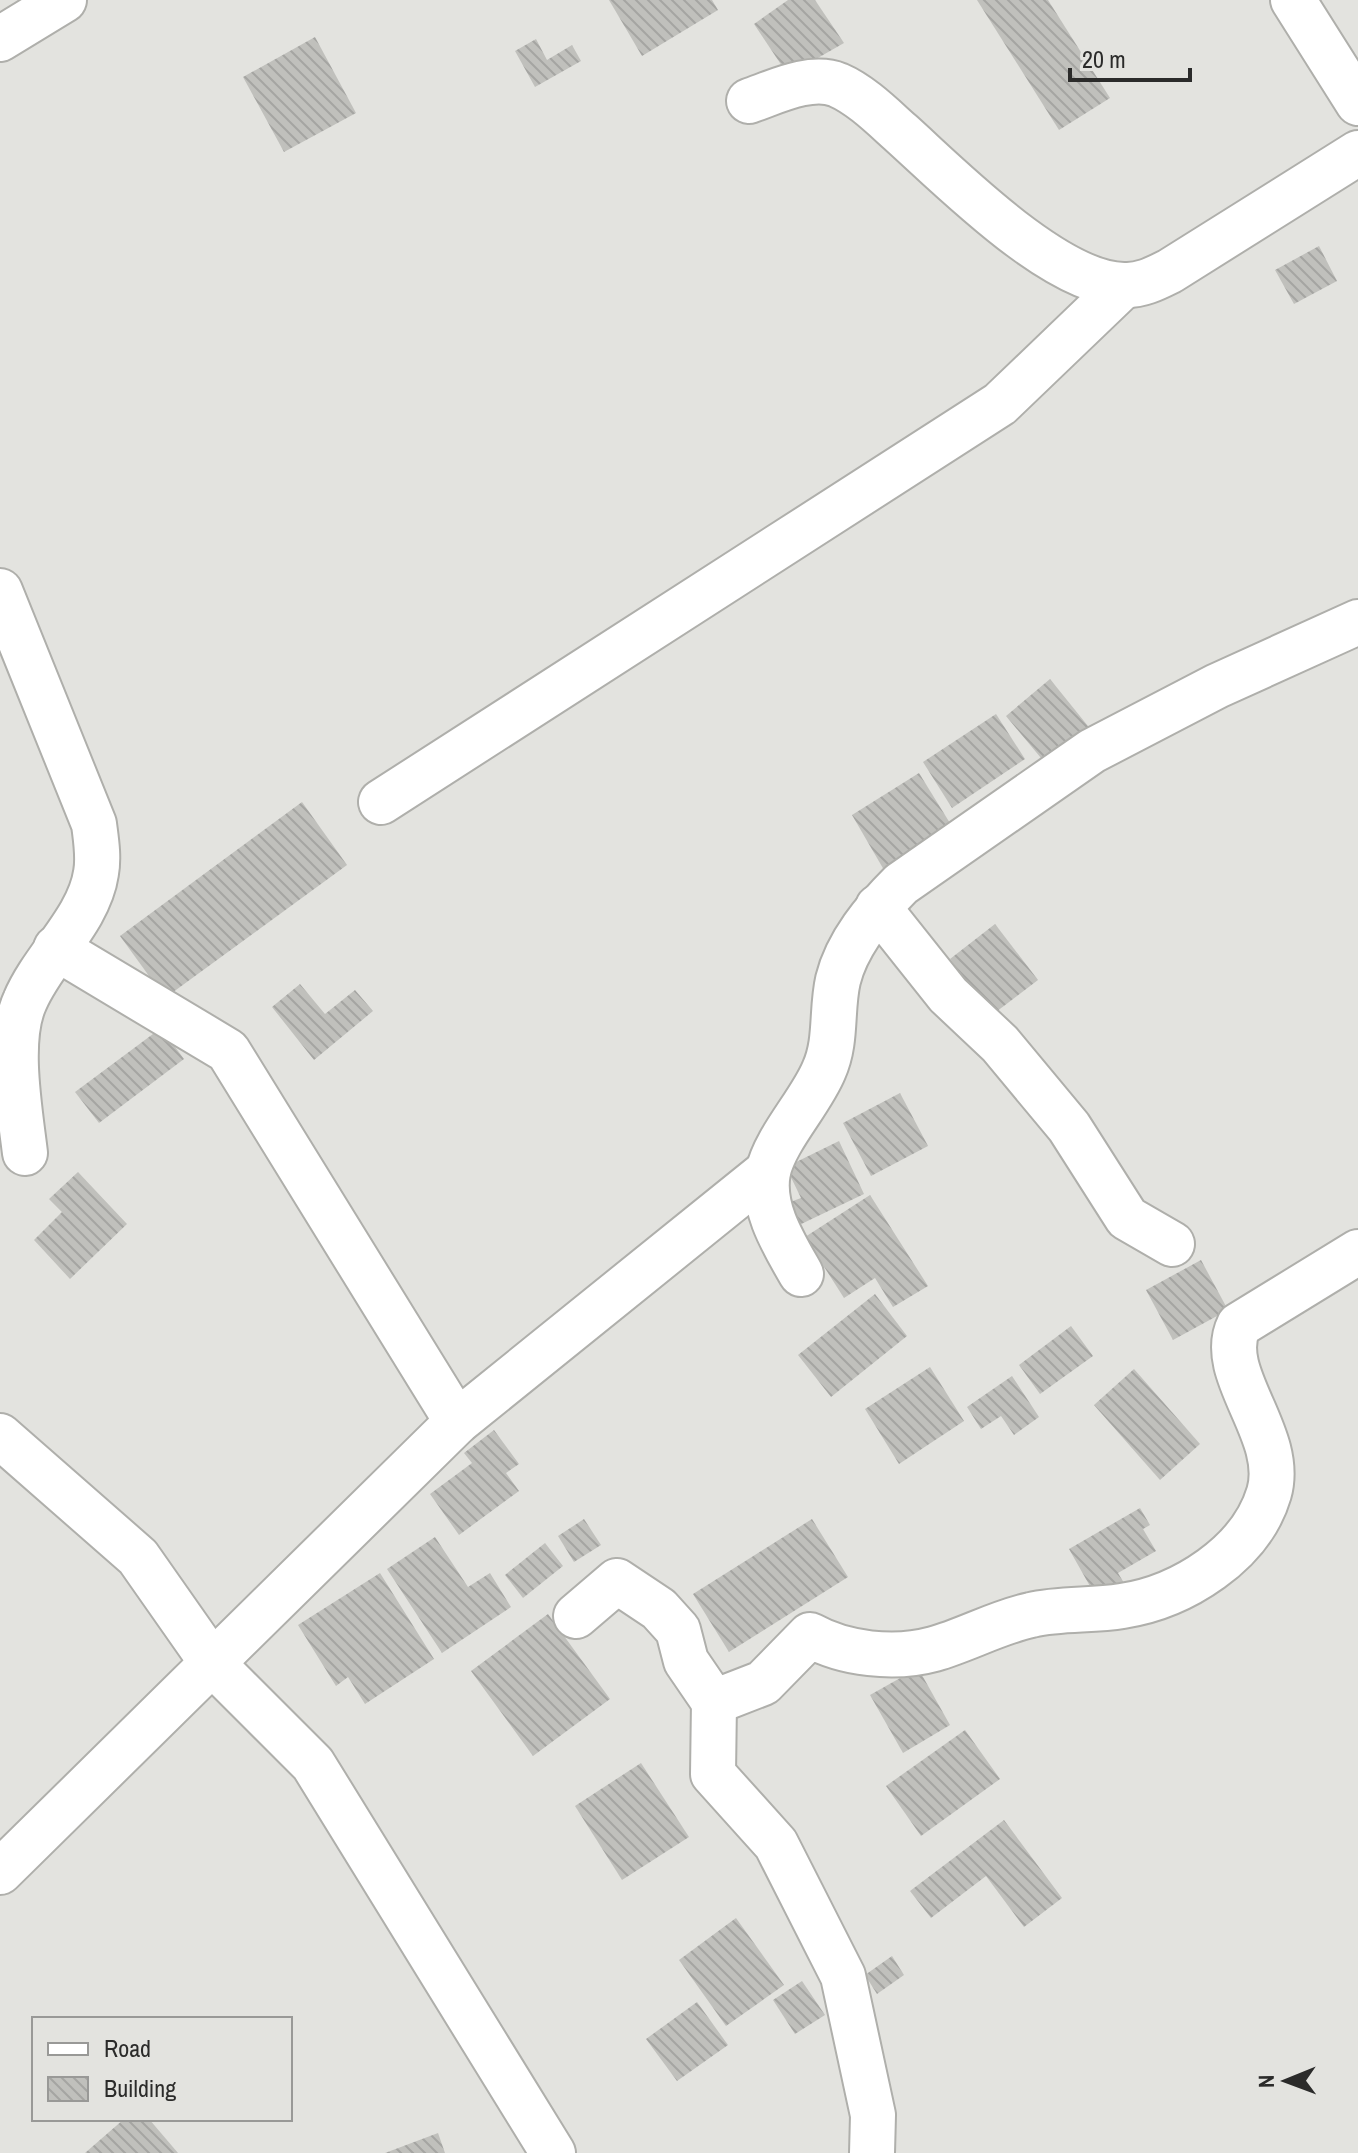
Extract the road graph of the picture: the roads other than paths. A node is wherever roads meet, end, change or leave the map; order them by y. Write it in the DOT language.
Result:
graph roads {
  1 [pos="64,0"];
  2 [pos="1293,0"];
  3 [pos="0,39"];
  4 [pos="749,101"];
  5 [pos="1358,103"];
  6 [pos="1358,153"];
  7 [pos="1123,286"];
  8 [pos="0,591"];
  9 [pos="1358,622"];
  10 [pos="381,802"];
  11 [pos="878,907"];
  12 [pos="56,948"];
  13 [pos="25,1153"];
  14 [pos="768,1171"];
  15 [pos="1172,1244"];
  16 [pos="1358,1252"];
  17 [pos="801,1274"];
  18 [pos="457,1422"];
  19 [pos="0,1436"];
  20 [pos="576,1616"];
  21 [pos="213,1664"];
  22 [pos="714,1702"];
  23 [pos="0,1872"];
  24 [pos="553,2153"];
  25 [pos="872,2153"];
  1 -- 3 [label="street"];
  2 -- 5 [label="street"];
  4 -- 7 [label="street"];
  6 -- 7 [label="street"];
  7 -- 10 [label="street"];
  8 -- 12 [label="street"];
  9 -- 11 [label="street"];
  11 -- 14 [label="street"];
  11 -- 15 [label="street"];
  12 -- 13 [label="street"];
  12 -- 18 [label="street"];
  14 -- 17 [label="street"];
  14 -- 18 [label="street"];
  16 -- 22 [label="street"];
  18 -- 21 [label="street"];
  19 -- 21 [label="street"];
  20 -- 22 [label="street"];
  21 -- 23 [label="street"];
  21 -- 24 [label="street"];
  22 -- 25 [label="street"];
}
